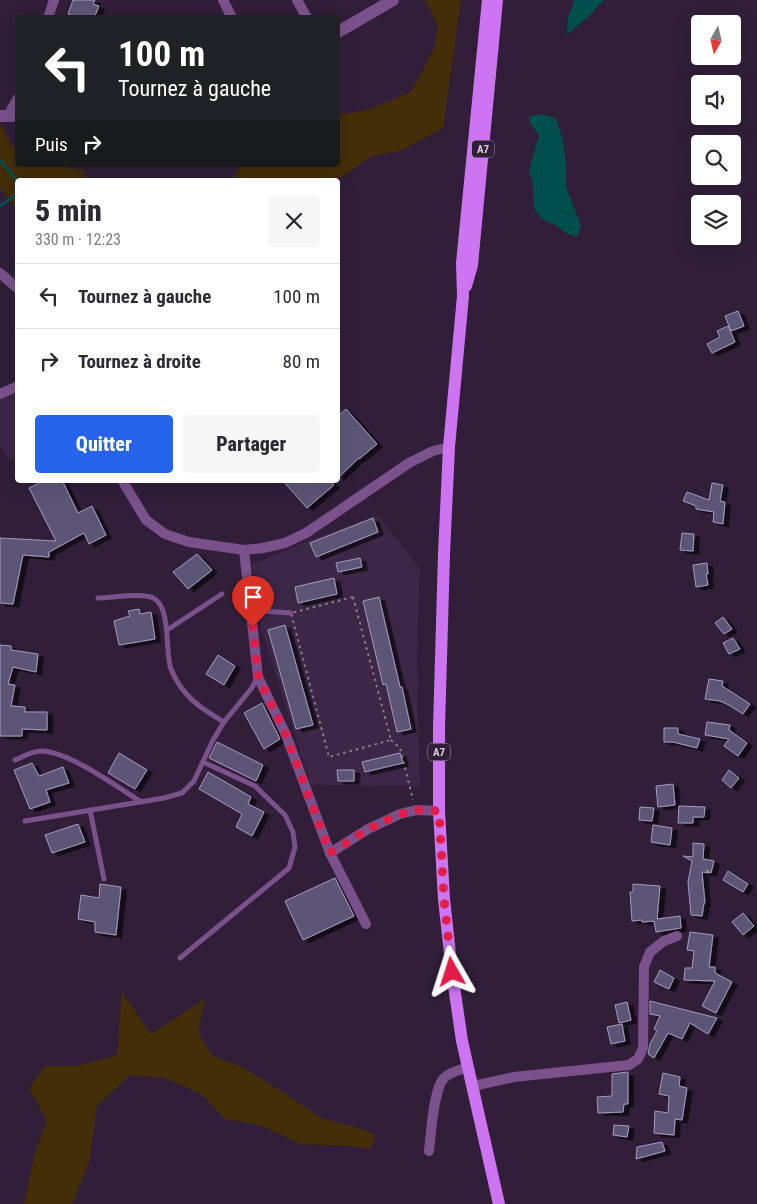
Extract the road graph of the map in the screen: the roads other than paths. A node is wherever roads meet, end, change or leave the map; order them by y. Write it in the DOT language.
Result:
graph roads {
  1 [pos="54,0"];
  2 [pos="224,0"];
  3 [pos="297,0"];
  4 [pos="393,0"];
  5 [pos="488,0"];
  6 [pos="497,0"];
  7 [pos="49,15"];
  8 [pos="231,15"];
  9 [pos="305,15"];
  10 [pos="340,31"];
  11 [pos="15,104"];
  12 [pos="9,116"];
  13 [pos="0,274"];
  14 [pos="15,286"];
  15 [pos="463,296"];
  16 [pos="15,387"];
  17 [pos="0,394"];
  18 [pos="449,447"];
  19 [pos="124,483"];
  20 [pos="244,550"];
  21 [pos="222,594"];
  22 [pos="98,598"];
  23 [pos="251,610"];
  24 [pos="291,613"];
  25 [pos="167,630"];
  26 [pos="258,677"];
  27 [pos="224,722"];
  28 [pos="15,760"];
  29 [pos="203,762"];
  30 [pos="141,802"];
  31 [pos="90,810"];
  32 [pos="439,811"];
  33 [pos="25,821"];
  34 [pos="330,853"];
  35 [pos="104,878"];
  36 [pos="366,924"];
  37 [pos="677,936"];
  38 [pos="180,958"];
  39 [pos="468,1067"];
  40 [pos="473,1086"];
  41 [pos="429,1151"];
  42 [pos="499,1204"];
  1 -- 7 [label="street"];
  2 -- 8 [label="street"];
  3 -- 9 [label="street"];
  4 -- 10 [label="street"];
  5 -- 15 [label="main road, A7"];
  6 -- 15 [label="main road, A7"];
  11 -- 12 [label="street"];
  13 -- 14 [label="street"];
  15 -- 18 [label="main road, A7"];
  16 -- 17 [label="street"];
  18 -- 20 [label="street"];
  18 -- 32 [label="main road, A7"];
  19 -- 20 [label="street"];
  20 -- 23 [label="street"];
  21 -- 25 [label="lane"];
  22 -- 25 [label="lane"];
  23 -- 24 [label="lane"];
  23 -- 26 [label="street"];
  25 -- 27 [label="lane"];
  26 -- 27 [label="lane"];
  26 -- 34 [label="street"];
  27 -- 29 [label="lane"];
  28 -- 30 [label="lane"];
  29 -- 30 [label="lane"];
  29 -- 38 [label="lane"];
  30 -- 31 [label="lane"];
  31 -- 33 [label="lane"];
  31 -- 35 [label="lane"];
  32 -- 34 [label="street"];
  32 -- 39 [label="main road, A7"];
  34 -- 36 [label="street"];
  37 -- 40 [label="street"];
  39 -- 40 [label="main road, A7"];
  39 -- 41 [label="street"];
  40 -- 42 [label="main road, A7"];
}
